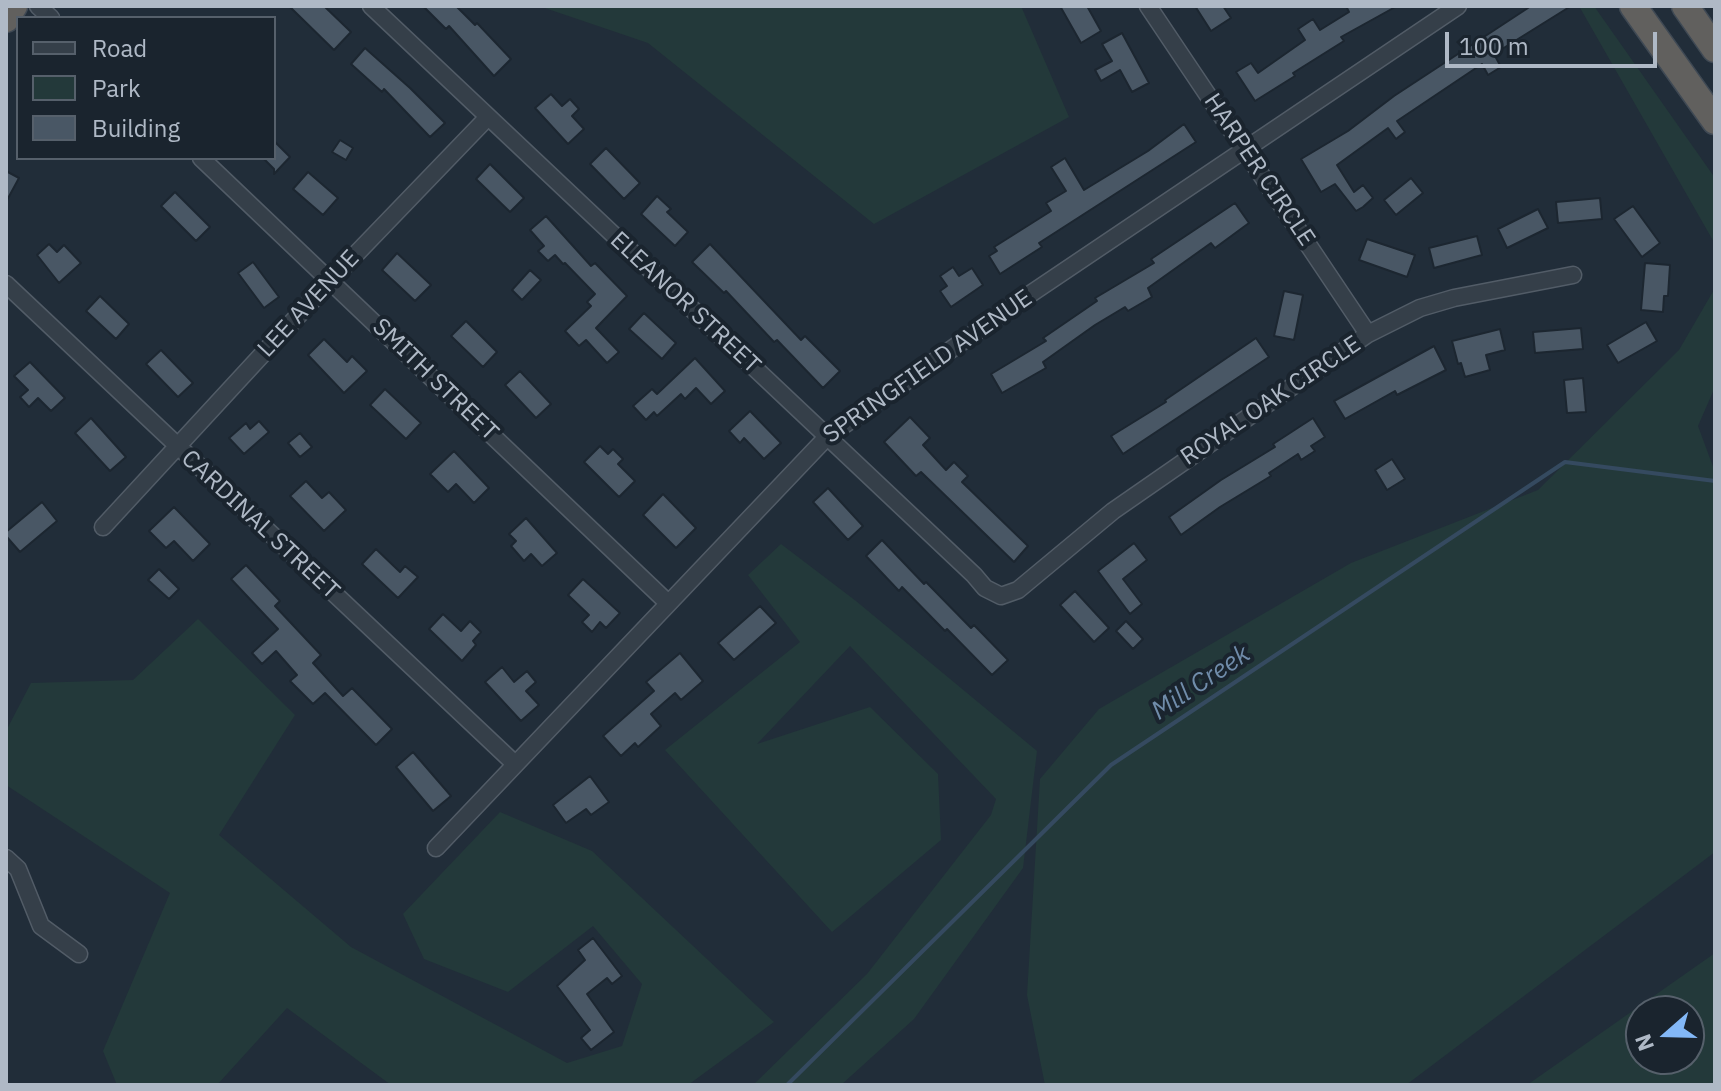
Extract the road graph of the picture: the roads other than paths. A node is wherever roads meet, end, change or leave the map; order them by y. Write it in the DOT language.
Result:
graph roads {
  1 [pos="14,6"];
  2 [pos="371,6"];
  3 [pos="1148,6"];
  4 [pos="1458,6"];
  5 [pos="1633,6"];
  6 [pos="1685,6"];
  7 [pos="6,19"];
  8 [pos="1715,49"];
  9 [pos="488,117"];
  10 [pos="1715,121"];
  11 [pos="1244,150"];
  12 [pos="203,160"];
  13 [pos="1573,275"];
  14 [pos="331,280"];
  15 [pos="6,284"];
  16 [pos="1368,334"];
  17 [pos="827,437"];
  18 [pos="176,447"];
  19 [pos="103,527"];
  20 [pos="1001,596"];
  21 [pos="668,603"];
  22 [pos="515,764"];
  23 [pos="436,848"];
  24 [pos="6,858"];
  25 [pos="79,954"];
  1 -- 7 [label="highway"];
  2 -- 9 [label="street, ELEANOR STREET"];
  3 -- 11 [label="street, HARPER CIRCLE"];
  4 -- 11 [label="street, SPRINGFIELD AVENUE"];
  5 -- 10 [label="highway"];
  6 -- 8 [label="highway"];
  9 -- 14 [label="street, LEE AVENUE"];
  9 -- 17 [label="street, ELEANOR STREET"];
  11 -- 16 [label="street, HARPER CIRCLE"];
  11 -- 17 [label="street, SPRINGFIELD AVENUE"];
  12 -- 14 [label="street, SMITH STREET"];
  13 -- 16 [label="street, ROYAL OAK CIRCLE"];
  14 -- 18 [label="street, LEE AVENUE"];
  14 -- 21 [label="street, SMITH STREET"];
  15 -- 18 [label="street, CARDINAL STREET"];
  16 -- 20 [label="street, ROYAL OAK CIRCLE"];
  17 -- 20 [label="street, ELEANOR STREET"];
  17 -- 21 [label="street, SPRINGFIELD AVENUE"];
  18 -- 19 [label="street, LEE AVENUE"];
  18 -- 22 [label="street, CARDINAL STREET"];
  21 -- 22 [label="street, SPRINGFIELD AVENUE"];
  22 -- 23 [label="street, SPRINGFIELD AVENUE"];
  24 -- 25 [label="street"];
}
